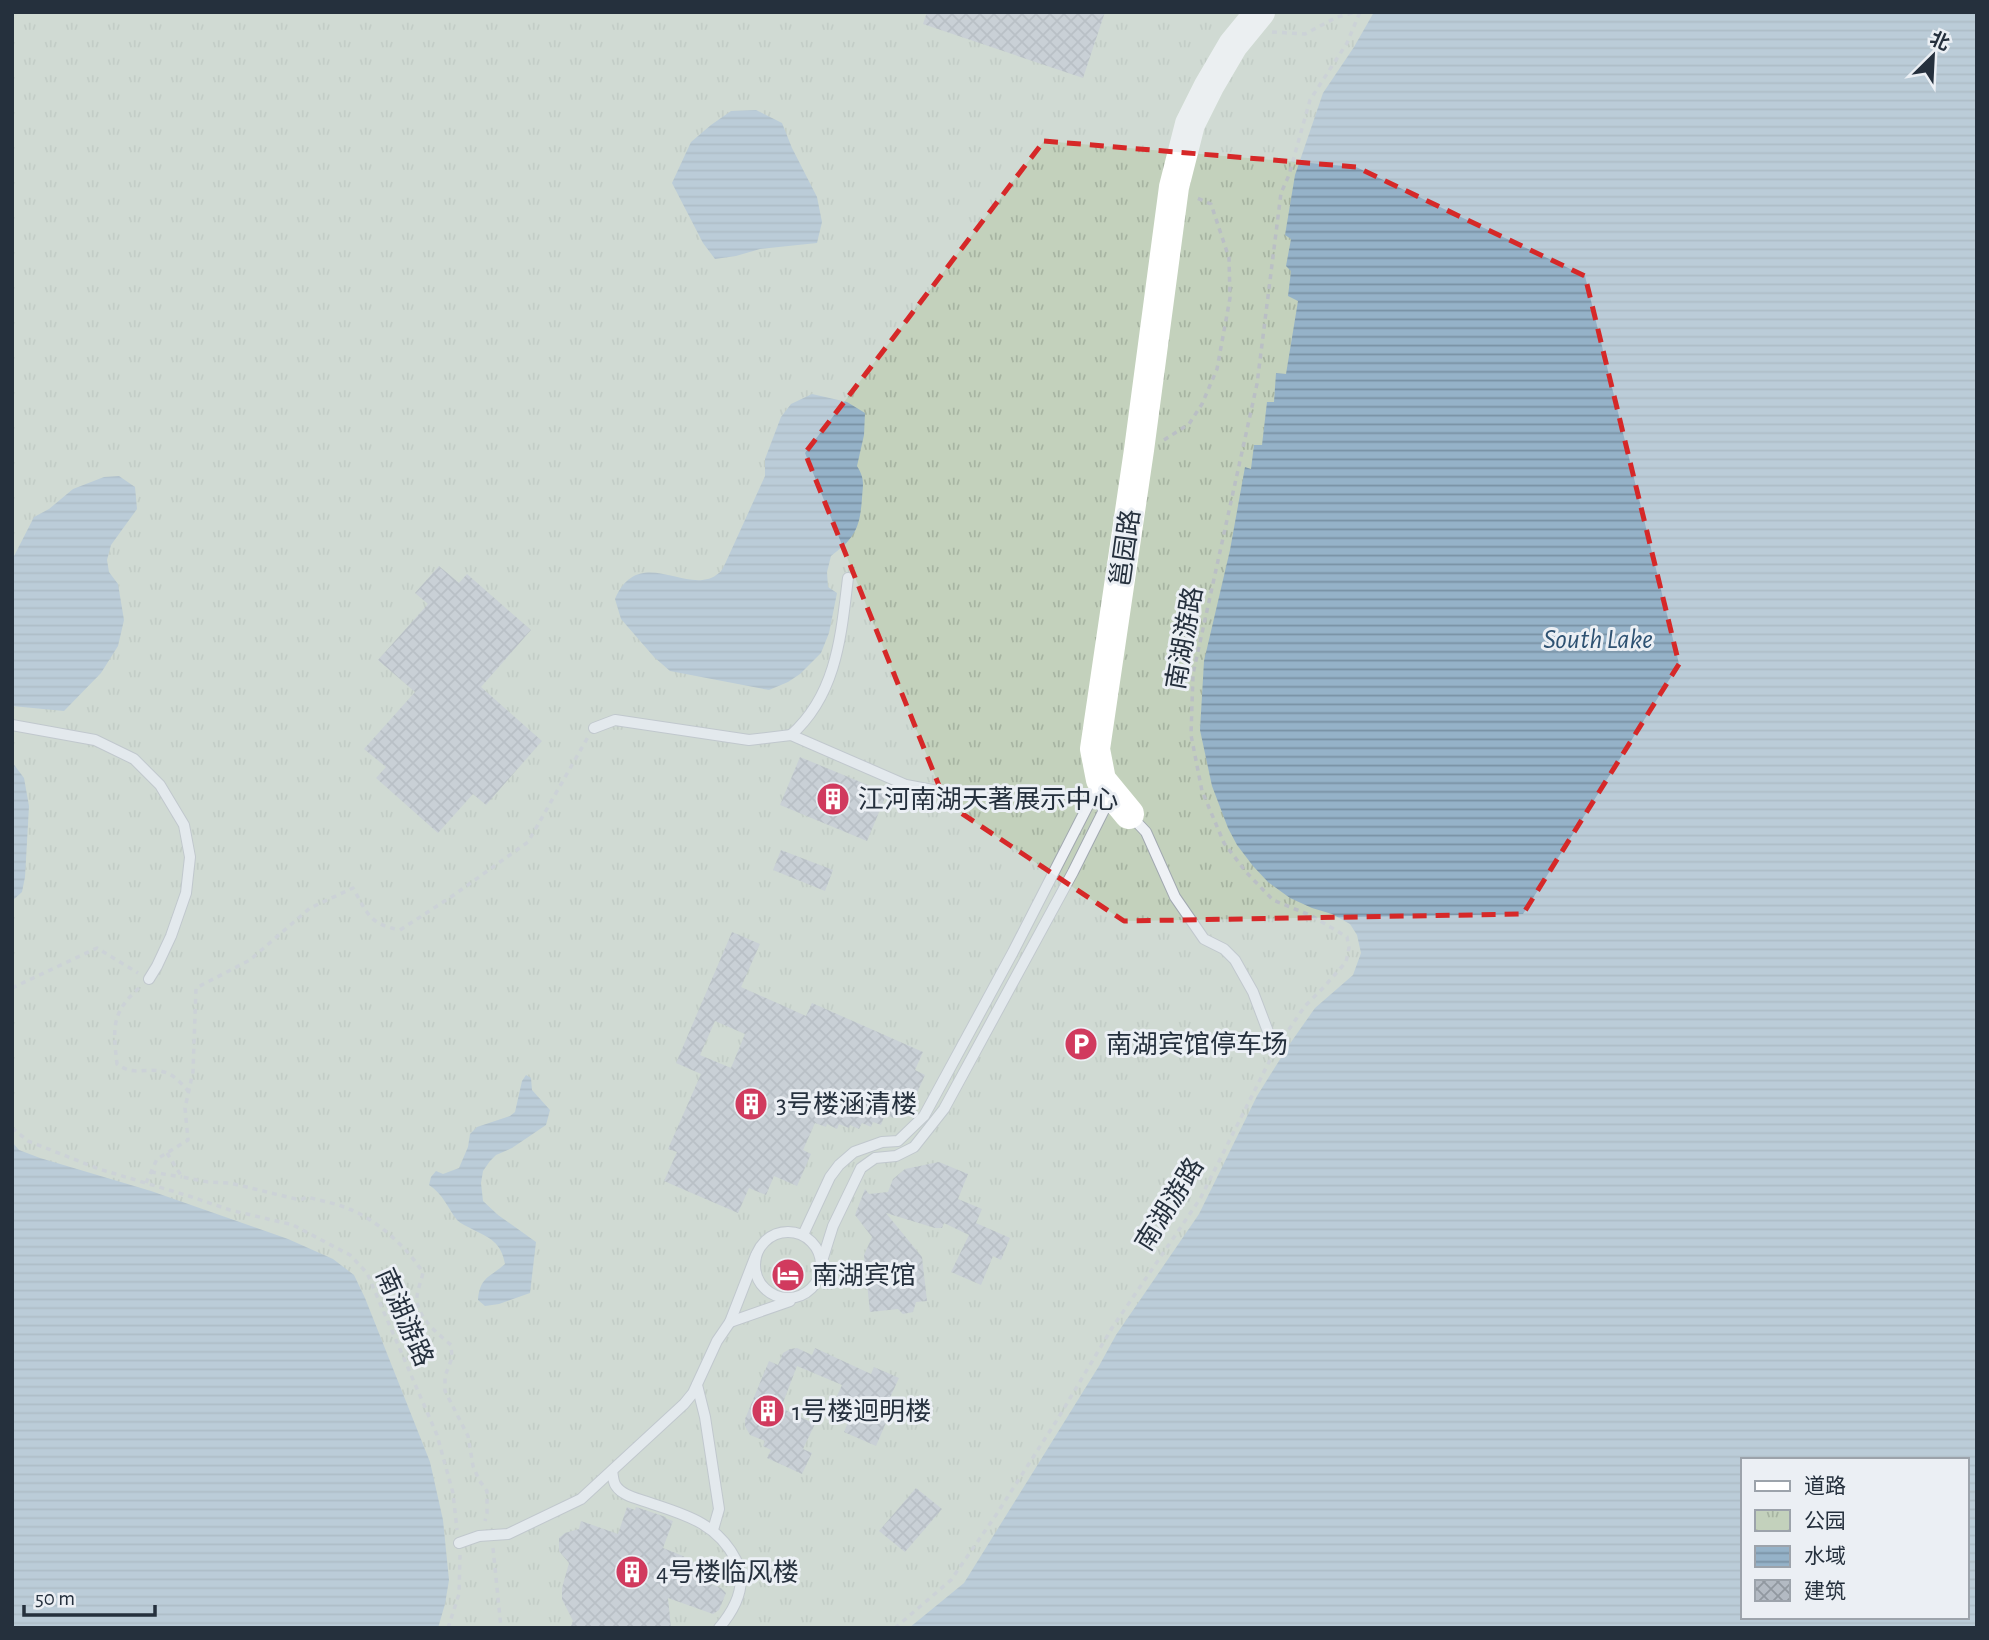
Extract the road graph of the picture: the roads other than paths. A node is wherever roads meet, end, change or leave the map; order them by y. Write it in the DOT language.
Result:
graph roads {
  1 [pos="1252,21"];
  2 [pos="848,578"];
  3 [pos="12,725"];
  4 [pos="594,728"];
  5 [pos="791,735"];
  6 [pos="938,791"];
  7 [pos="1114,796"];
  8 [pos="149,979"];
  9 [pos="1275,1050"];
  10 [pos="803,1235"];
  11 [pos="756,1255"];
  12 [pos="822,1261"];
  13 [pos="803,1296"];
  14 [pos="730,1322"];
  15 [pos="696,1385"];
  16 [pos="612,1471"];
  17 [pos="713,1530"];
  18 [pos="459,1543"];
  19 [pos="719,1628"];
  1 -- 7 [label="street, 邕园路"];
  2 -- 5 [label="lane"];
  3 -- 8 [label="lane"];
  4 -- 5 [label="lane"];
  5 -- 6 [label="lane"];
  7 -- 9 [label="lane"];
  7 -- 10 [label="lane"];
  7 -- 12 [label="lane"];
  10 -- 11 [label="lane"];
  10 -- 12 [label="lane"];
  11 -- 13 [label="lane"];
  11 -- 14 [label="lane"];
  12 -- 13 [label="lane"];
  13 -- 14 [label="lane"];
  14 -- 15 [label="lane"];
  15 -- 16 [label="lane"];
  15 -- 17 [label="lane"];
  16 -- 17 [label="lane"];
  16 -- 18 [label="lane"];
  17 -- 19 [label="lane"];
}
